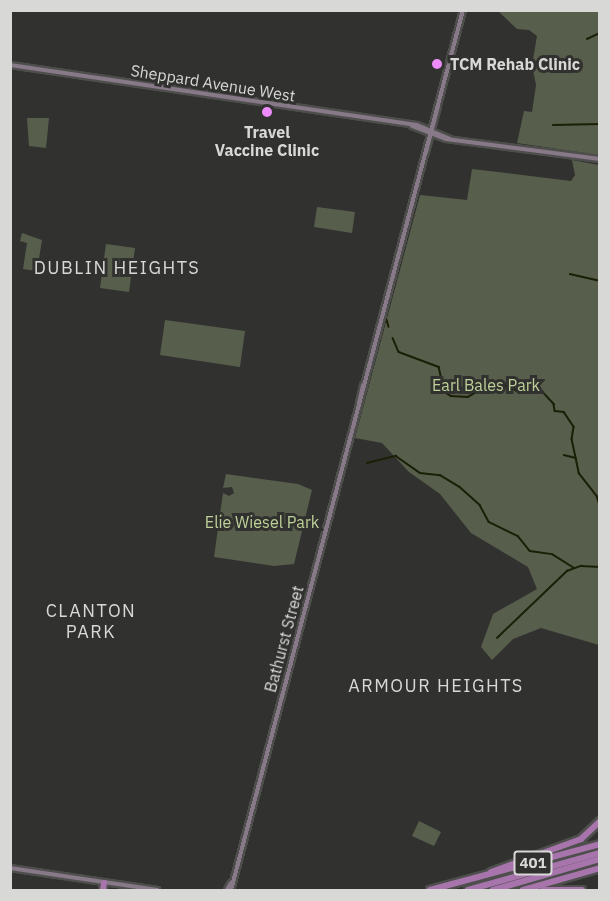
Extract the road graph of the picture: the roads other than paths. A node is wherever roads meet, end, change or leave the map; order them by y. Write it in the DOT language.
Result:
graph roads {
  1 [pos="463,10"];
  2 [pos="10,65"];
  3 [pos="432,132"];
  4 [pos="600,159"];
  5 [pos="600,821"];
  6 [pos="600,844"];
  7 [pos="600,853"];
  8 [pos="600,860"];
  9 [pos="10,868"];
  10 [pos="600,868"];
  11 [pos="466,882"];
  12 [pos="104,883"];
  13 [pos="103,891"];
  14 [pos="158,891"];
  15 [pos="229,891"];
  16 [pos="430,891"];
  17 [pos="468,891"];
  18 [pos="494,891"];
  19 [pos="522,891"];
  20 [pos="543,891"];
  21 [pos="582,891"];
  1 -- 3 [label="main road, Bathurst Street"];
  2 -- 3 [label="main road, Sheppard Avenue West"];
  3 -- 4 [label="main road, Sheppard Avenue West"];
  3 -- 15 [label="main road, Bathurst Street"];
  5 -- 11 [label="highway"];
  6 -- 11 [label="highway, 401"];
  7 -- 17 [label="highway, 401"];
  8 -- 18 [label="highway, 401"];
  9 -- 12 [label="main road"];
  10 -- 19 [label="highway, 401"];
  11 -- 16 [label="highway, 401"];
  12 -- 13 [label="highway"];
  12 -- 14 [label="main road"];
  20 -- 21 [label="highway"];
}
